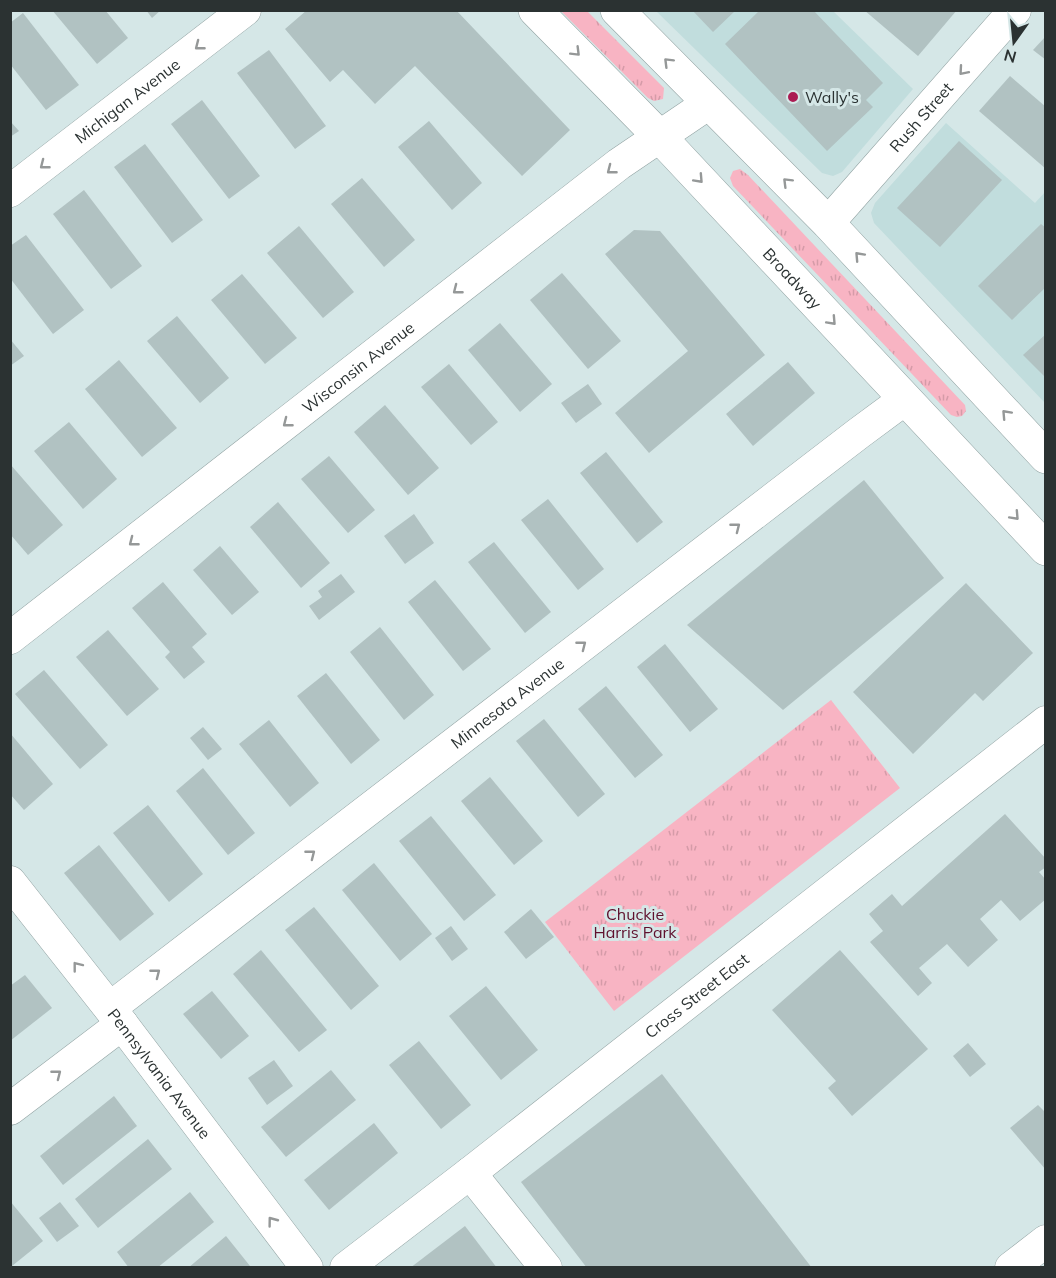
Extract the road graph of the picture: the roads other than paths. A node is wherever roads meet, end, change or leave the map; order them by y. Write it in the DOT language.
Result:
graph roads {
  1 [pos="245,10"];
  2 [pos="535,10"];
  3 [pos="617,10"];
  4 [pos="1015,10"];
  5 [pos="709,103"];
  6 [pos="659,136"];
  7 [pos="10,191"];
  8 [pos="828,223"];
  9 [pos="905,399"];
  10 [pos="1046,456"];
  11 [pos="1046,549"];
  12 [pos="10,638"];
  13 [pos="1046,722"];
  14 [pos="10,882"];
  15 [pos="116,1016"];
  16 [pos="10,1109"];
  17 [pos="470,1173"];
  18 [pos="1046,1241"];
  19 [pos="307,1268"];
  20 [pos="346,1268"];
  21 [pos="546,1268"];
  22 [pos="1011,1268"];
  1 -- 7 [label="street, Michigan Avenue, one-way"];
  2 -- 6 [label="main road, Broadway, one-way"];
  5 -- 3 [label="main road, one-way"];
  4 -- 8 [label="street, Rush Street, one-way"];
  5 -- 6 [label="street, Wisconsin Avenue"];
  8 -- 5 [label="main road, one-way"];
  6 -- 9 [label="main road, Broadway, one-way"];
  6 -- 12 [label="street, Wisconsin Avenue, one-way"];
  10 -- 8 [label="main road, one-way"];
  9 -- 11 [label="main road, Broadway, one-way"];
  15 -- 9 [label="street, Minnesota Avenue, one-way"];
  13 -- 17 [label="street, Cross Street East"];
  15 -- 14 [label="street, Pennsylvania Avenue, one-way"];
  16 -- 15 [label="street, Minnesota Avenue, one-way"];
  19 -- 15 [label="street, Pennsylvania Avenue, one-way"];
  17 -- 20 [label="street, Cross Street East"];
  17 -- 21 [label="street"];
  18 -- 22 [label="street"];
}
